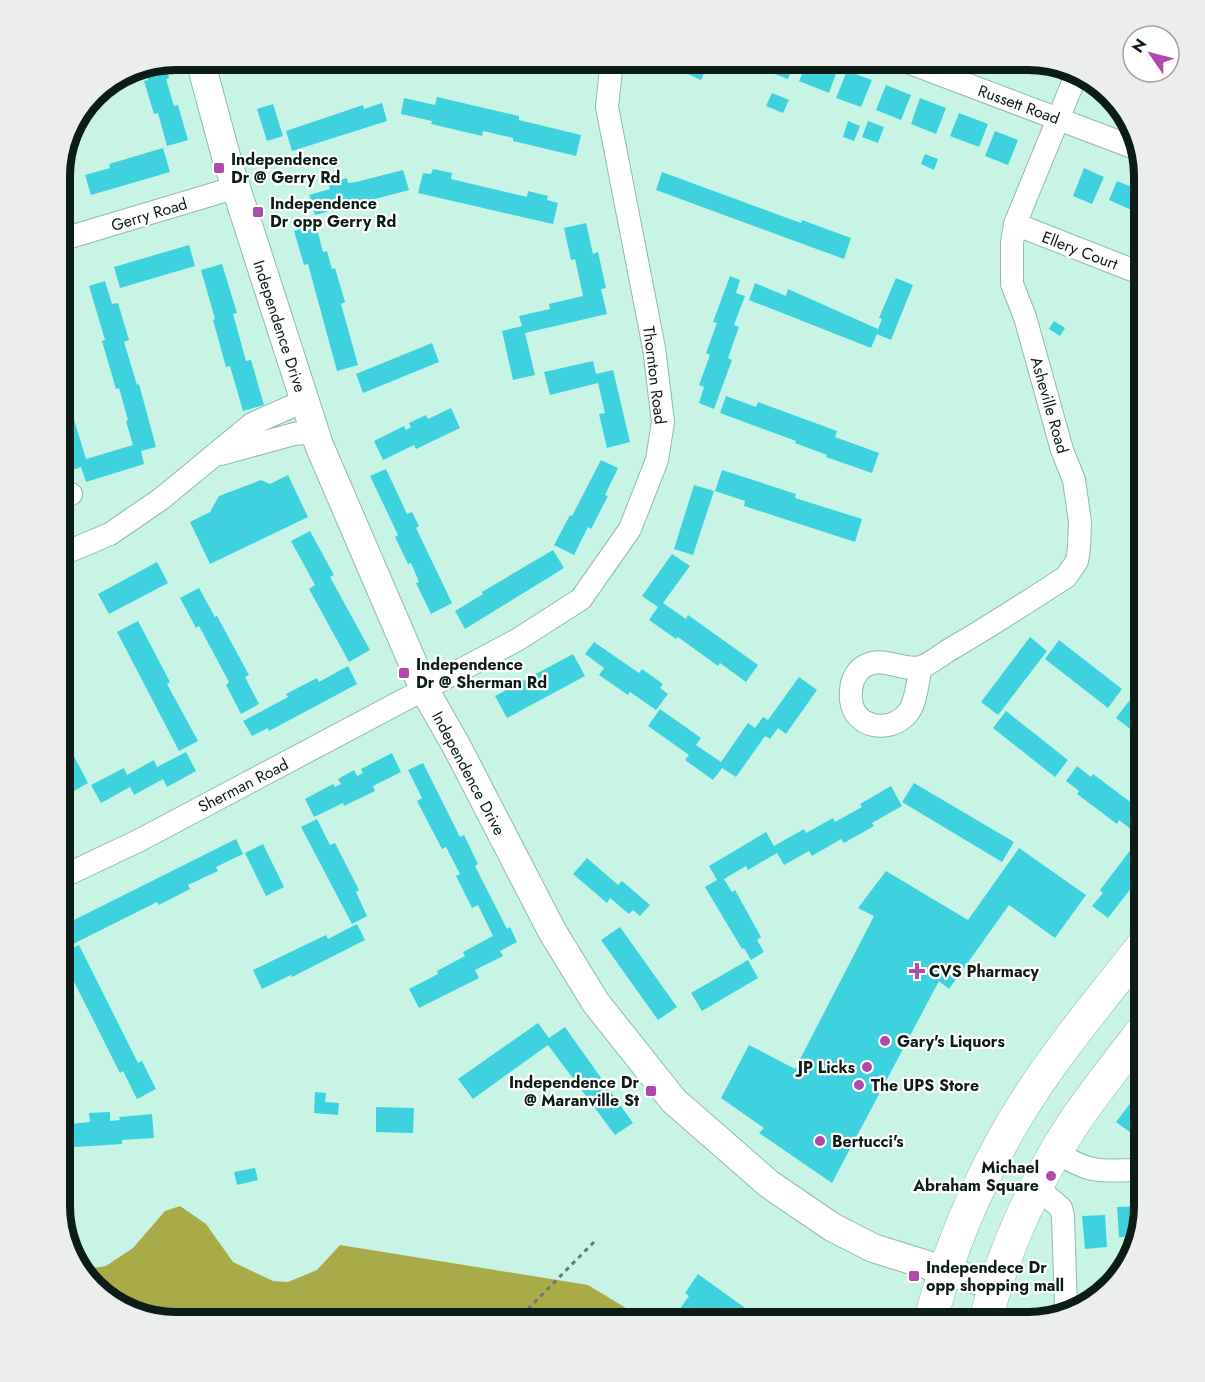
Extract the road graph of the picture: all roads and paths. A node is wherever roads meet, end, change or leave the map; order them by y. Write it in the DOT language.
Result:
graph roads {
  1 [pos="203,71"];
  2 [pos="611,71"];
  3 [pos="932,71"];
  4 [pos="1074,81"];
  5 [pos="1060,118"];
  6 [pos="1130,146"];
  7 [pos="237,186"];
  8 [pos="1015,224"];
  9 [pos="71,237"];
  10 [pos="1135,271"];
  11 [pos="304,401"];
  12 [pos="314,432"];
  13 [pos="213,456"];
  14 [pos="71,551"];
  15 [pos="921,667"];
  16 [pos="424,689"];
  17 [pos="70,873"];
  18 [pos="1135,956"];
  19 [pos="1135,1041"];
  20 [pos="1056,1152"];
  21 [pos="1135,1170"];
  22 [pos="1036,1187"];
  23 [pos="594,1242"];
  24 [pos="945,1270"];
  25 [pos="995,1286"];
  26 [pos="1066,1304"];
  27 [pos="525,1312"];
  28 [pos="933,1312"];
  29 [pos="988,1312"];
  1 -- 7 [label="main road, Independence Drive"];
  2 -- 16 [label="street, Thornton Road"];
  3 -- 5 [label="street, Russett Road"];
  4 -- 5 [label="street, Asheville Road"];
  5 -- 6 [label="street, Russett Road"];
  5 -- 8 [label="street, Asheville Road"];
  7 -- 9 [label="street, Gerry Road"];
  7 -- 11 [label="main road, Independence Drive"];
  8 -- 10 [label="street, Ellery Court"];
  8 -- 15 [label="street, Asheville Road"];
  11 -- 12 [label="main road, Independence Drive"];
  11 -- 13 [label="street"];
  12 -- 13 [label="street"];
  12 -- 16 [label="main road, Independence Drive"];
  13 -- 14 [label="street"];
  16 -- 17 [label="street, Sherman Road"];
  16 -- 24 [label="main road, Independence Drive"];
  18 -- 24 [label="highway"];
  19 -- 20 [label="highway"];
  20 -- 21 [label="street"];
  20 -- 22 [label="highway"];
  22 -- 25 [label="highway"];
  22 -- 26 [label="street"];
  23 -- 27 [label="path"];
  24 -- 25 [label="main road, Independence Drive"];
  24 -- 28 [label="highway"];
  25 -- 29 [label="highway"];
}
